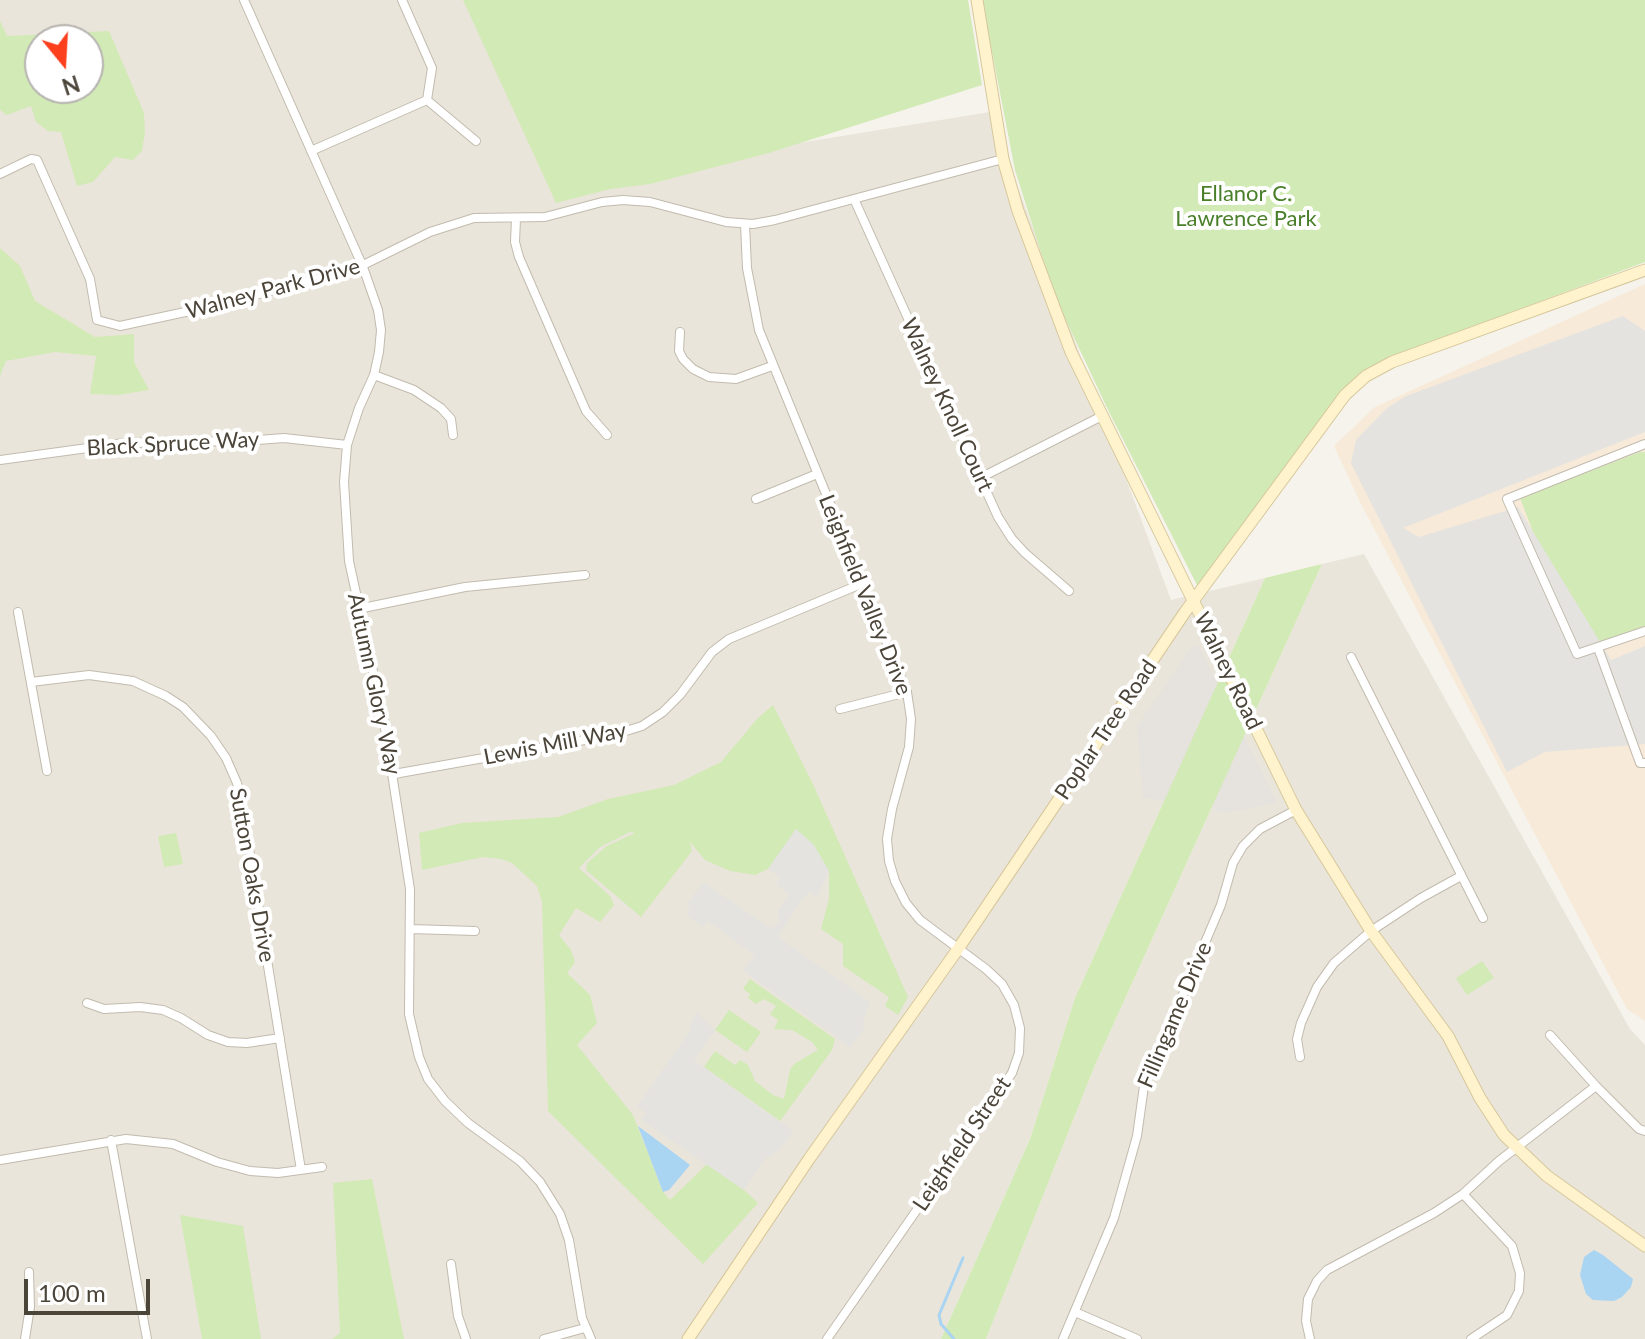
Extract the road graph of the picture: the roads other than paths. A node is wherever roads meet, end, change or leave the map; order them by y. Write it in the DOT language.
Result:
graph roads {
  1 [pos="244,0"];
  2 [pos="402,0"];
  3 [pos="977,0"];
  4 [pos="427,100"];
  5 [pos="476,141"];
  6 [pos="311,151"];
  7 [pos="1003,159"];
  8 [pos="0,174"];
  9 [pos="854,199"];
  10 [pos="516,219"];
  11 [pos="745,224"];
  12 [pos="363,267"];
  13 [pos="1645,270"];
  14 [pos="680,332"];
  15 [pos="772,366"];
  16 [pos="374,375"];
  17 [pos="1102,416"];
  18 [pos="453,435"];
  19 [pos="607,435"];
  20 [pos="1645,444"];
  21 [pos="347,445"];
  22 [pos="0,460"];
  23 [pos="817,474"];
  24 [pos="980,478"];
  25 [pos="756,499"];
  26 [pos="585,575"];
  27 [pos="861,584"];
  28 [pos="1069,591"];
  29 [pos="1194,601"];
  30 [pos="358,609"];
  31 [pos="18,612"];
  32 [pos="1645,631"];
  33 [pos="1598,648"];
  34 [pos="1351,657"];
  35 [pos="31,682"];
  36 [pos="907,692"];
  37 [pos="840,709"];
  38 [pos="1645,763"];
  39 [pos="47,771"];
  40 [pos="394,774"];
  41 [pos="1296,810"];
  42 [pos="1461,876"];
  43 [pos="1483,918"];
  44 [pos="411,929"];
  45 [pos="475,931"];
  46 [pos="1371,931"];
  47 [pos="958,949"];
  48 [pos="87,1003"];
  49 [pos="1550,1035"];
  50 [pos="280,1038"];
  51 [pos="1300,1057"];
  52 [pos="1596,1086"];
  53 [pos="1645,1131"];
  54 [pos="111,1140"];
  55 [pos="1516,1148"];
  56 [pos="0,1160"];
  57 [pos="322,1167"];
  58 [pos="301,1170"];
  59 [pos="1463,1194"];
  60 [pos="1645,1246"];
  61 [pos="451,1264"];
  62 [pos="29,1272"];
  63 [pos="1075,1312"];
  64 [pos="585,1328"];
  65 [pos="25,1339"];
  66 [pos="147,1339"];
  67 [pos="466,1339"];
  68 [pos="544,1339"];
  69 [pos="591,1339"];
  70 [pos="688,1339"];
  71 [pos="827,1339"];
  72 [pos="1063,1339"];
  73 [pos="1137,1339"];
  74 [pos="1310,1339"];
  75 [pos="1471,1339"];
  1 -- 6 [label="street, Autumn Glory Way"];
  2 -- 4 [label="street"];
  3 -- 7 [label="main road, Walney Road"];
  4 -- 5 [label="street"];
  4 -- 6 [label="street"];
  6 -- 12 [label="street, Autumn Glory Way"];
  7 -- 9 [label="street, Walney Park Drive"];
  7 -- 17 [label="main road, Walney Road"];
  8 -- 12 [label="street, Walney Park Drive"];
  9 -- 11 [label="street, Walney Park Drive"];
  9 -- 24 [label="street, Walney Knoll Court"];
  10 -- 11 [label="street, Walney Park Drive"];
  10 -- 12 [label="street, Walney Park Drive"];
  10 -- 19 [label="street"];
  11 -- 15 [label="street, Leighfield Valley Drive"];
  12 -- 16 [label="street, Autumn Glory Way"];
  13 -- 29 [label="main road, Poplar Tree Road"];
  14 -- 15 [label="street"];
  15 -- 23 [label="street, Leighfield Valley Drive"];
  16 -- 18 [label="street"];
  16 -- 21 [label="street, Autumn Glory Way"];
  17 -- 24 [label="street"];
  17 -- 29 [label="main road, Walney Road"];
  20 -- 33 [label="street"];
  21 -- 22 [label="street, Black Spruce Way"];
  21 -- 30 [label="street, Autumn Glory Way"];
  23 -- 25 [label="street"];
  23 -- 27 [label="street, Leighfield Valley Drive"];
  24 -- 28 [label="street, Walney Knoll Court"];
  26 -- 30 [label="street"];
  27 -- 36 [label="street, Leighfield Valley Drive"];
  27 -- 40 [label="street, Lewis Mill Way"];
  29 -- 41 [label="main road, Walney Road"];
  29 -- 47 [label="main road, Poplar Tree Road"];
  30 -- 40 [label="street, Autumn Glory Way"];
  31 -- 35 [label="street"];
  32 -- 33 [label="street"];
  33 -- 38 [label="street"];
  34 -- 42 [label="street"];
  35 -- 39 [label="street"];
  35 -- 50 [label="street, Sutton Oaks Drive"];
  36 -- 37 [label="street"];
  36 -- 47 [label="street, Leighfield Valley Drive"];
  40 -- 44 [label="street, Autumn Glory Way"];
  41 -- 46 [label="main road, Walney Road"];
  41 -- 63 [label="street, Fillingame Drive"];
  42 -- 43 [label="street"];
  42 -- 46 [label="street"];
  44 -- 45 [label="street"];
  44 -- 64 [label="street, Autumn Glory Way"];
  46 -- 51 [label="street"];
  46 -- 55 [label="main road, Walney Road"];
  47 -- 70 [label="main road, Poplar Tree Road"];
  47 -- 71 [label="street, Leighfield Street"];
  48 -- 50 [label="street"];
  49 -- 52 [label="street"];
  50 -- 58 [label="street, Sutton Oaks Drive"];
  52 -- 53 [label="street"];
  52 -- 55 [label="street"];
  54 -- 56 [label="street"];
  54 -- 58 [label="street"];
  54 -- 66 [label="street"];
  55 -- 59 [label="street"];
  55 -- 60 [label="main road, Walney Road"];
  57 -- 58 [label="street"];
  59 -- 74 [label="street"];
  59 -- 75 [label="street"];
  61 -- 67 [label="street"];
  62 -- 65 [label="street"];
  63 -- 72 [label="street, Fillingame Drive"];
  63 -- 73 [label="street"];
  64 -- 68 [label="street"];
  64 -- 69 [label="street, Autumn Glory Way"];
}
